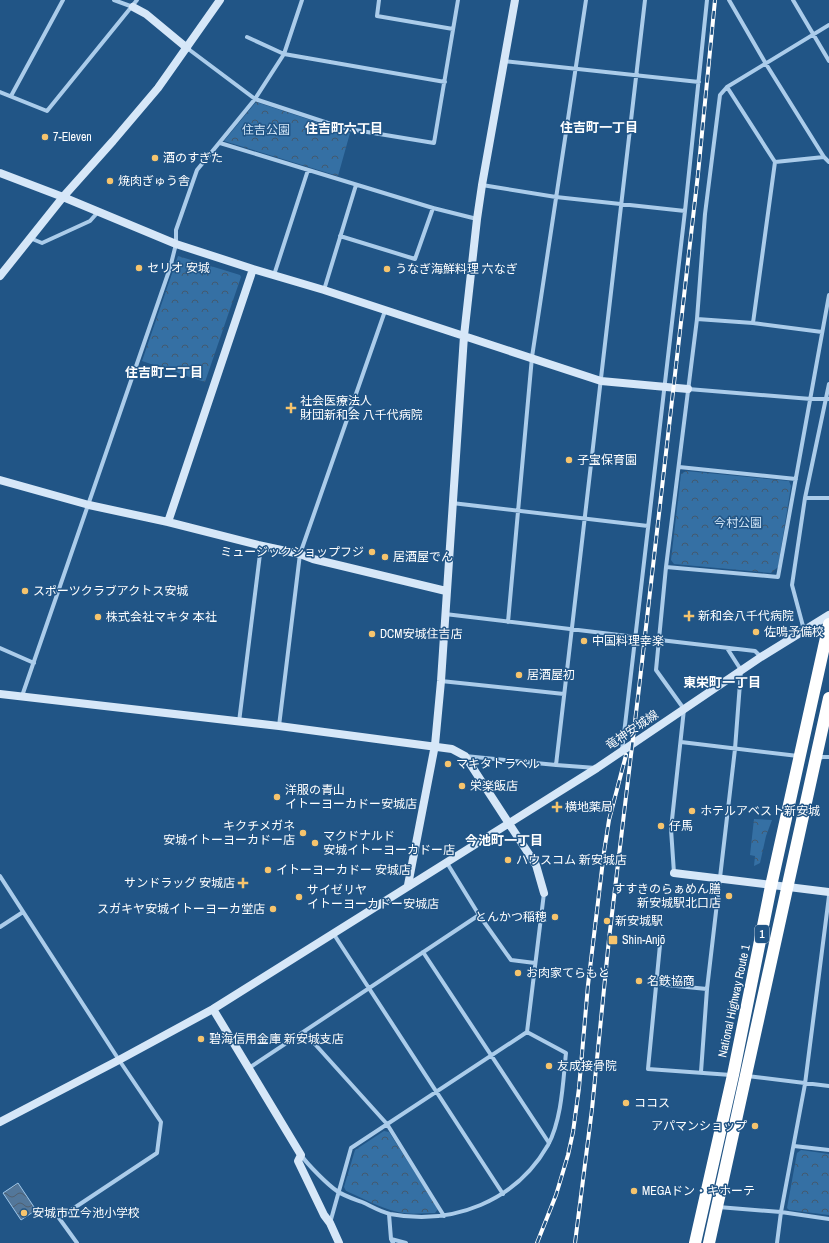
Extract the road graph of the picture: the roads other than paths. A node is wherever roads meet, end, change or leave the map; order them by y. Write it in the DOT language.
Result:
graph roads {
  1 [pos="63,0"];
  2 [pos="114,0"];
  3 [pos="220,0"];
  4 [pos="302,0"];
  5 [pos="379,0"];
  6 [pos="458,0"];
  7 [pos="515,0"];
  8 [pos="586,0"];
  9 [pos="645,0"];
  10 [pos="707,0"];
  11 [pos="729,0"];
  12 [pos="792,0"];
  13 [pos="135,3"];
  14 [pos="829,26"];
  15 [pos="453,29"];
  16 [pos="813,35"];
  17 [pos="247,37"];
  18 [pos="187,48"];
  19 [pos="284,54"];
  20 [pos="503,61"];
  21 [pos="829,61"];
  22 [pos="766,64"];
  23 [pos="576,69"];
  24 [pos="637,76"];
  25 [pos="444,82"];
  26 [pos="699,82"];
  27 [pos="727,87"];
  28 [pos="0,92"];
  29 [pos="11,96"];
  30 [pos="254,99"];
  31 [pos="220,143"];
  32 [pos="824,157"];
  33 [pos="775,162"];
  34 [pos="829,162"];
  35 [pos="308,170"];
  36 [pos="0,173"];
  37 [pos="356,185"];
  38 [pos="482,185"];
  39 [pos="63,196"];
  40 [pos="556,197"];
  41 [pos="621,205"];
  42 [pos="433,208"];
  43 [pos="685,211"];
  44 [pos="99,212"];
  45 [pos="477,219"];
  46 [pos="340,236"];
  47 [pos="30,238"];
  48 [pos="176,244"];
  49 [pos="3,266"];
  50 [pos="253,269"];
  51 [pos="274,275"];
  52 [pos="0,276"];
  53 [pos="324,290"];
  54 [pos="829,295"];
  55 [pos="385,311"];
  56 [pos="697,319"];
  57 [pos="753,323"];
  58 [pos="822,332"];
  59 [pos="464,336"];
  60 [pos="532,357"];
  61 [pos="601,381"];
  62 [pos="829,384"];
  63 [pos="664,386"];
  64 [pos="688,389"];
  65 [pos="810,399"];
  66 [pos="828,399"];
  67 [pos="679,467"];
  68 [pos="796,479"];
  69 [pos="0,480"];
  70 [pos="805,498"];
  71 [pos="829,498"];
  72 [pos="452,503"];
  73 [pos="89,505"];
  74 [pos="518,510"];
  75 [pos="585,518"];
  76 [pos="168,522"];
  77 [pos="648,526"];
  78 [pos="261,546"];
  79 [pos="300,554"];
  80 [pos="666,567"];
  81 [pos="446,591"];
  82 [pos="445,614"];
  83 [pos="829,615"];
  84 [pos="508,622"];
  85 [pos="829,624"];
  86 [pos="572,629"];
  87 [pos="804,630"];
  88 [pos="636,636"];
  89 [pos="660,640"];
  90 [pos="0,648"];
  91 [pos="727,648"];
  92 [pos="761,657"];
  93 [pos="34,663"];
  94 [pos="741,670"];
  95 [pos="441,681"];
  96 [pos="0,694"];
  97 [pos="564,694"];
  98 [pos="22,696"];
  99 [pos="829,698"];
  100 [pos="684,709"];
  101 [pos="239,722"];
  102 [pos="279,726"];
  103 [pos="681,742"];
  104 [pos="435,745"];
  105 [pos="735,749"];
  106 [pos="622,751"];
  107 [pos="465,756"];
  108 [pos="800,756"];
  109 [pos="829,757"];
  110 [pos="815,759"];
  111 [pos="556,765"];
  112 [pos="597,768"];
  113 [pos="509,824"];
  114 [pos="447,863"];
  115 [pos="674,873"];
  116 [pos="0,876"];
  117 [pos="720,878"];
  118 [pos="408,886"];
  119 [pos="771,886"];
  120 [pos="787,888"];
  121 [pos="829,892"];
  122 [pos="544,893"];
  123 [pos="829,896"];
  124 [pos="23,912"];
  125 [pos="479,915"];
  126 [pos="0,927"];
  127 [pos="333,933"];
  128 [pos="660,945"];
  129 [pos="423,952"];
  130 [pos="535,963"];
  131 [pos="656,984"];
  132 [pos="369,988"];
  133 [pos="707,989"];
  134 [pos="213,1009"];
  135 [pos="304,1032"];
  136 [pos="527,1032"];
  137 [pos="491,1056"];
  138 [pos="119,1060"];
  139 [pos="250,1068"];
  140 [pos="701,1072"];
  141 [pos="739,1075"];
  142 [pos="806,1084"];
  143 [pos="829,1086"];
  144 [pos="437,1092"];
  145 [pos="0,1122"];
  146 [pos="387,1124"];
  147 [pos="549,1143"];
  148 [pos="794,1146"];
  149 [pos="829,1150"];
  150 [pos="301,1155"];
  151 [pos="338,1192"];
  152 [pos="503,1194"];
  153 [pos="716,1206"];
  154 [pos="781,1212"];
  155 [pos="389,1214"];
  156 [pos="444,1216"];
  157 [pos="829,1219"];
  158 [pos="330,1223"];
  159 [pos="392,1241"];
  160 [pos="76,1243"];
  161 [pos="339,1243"];
  162 [pos="406,1243"];
  163 [pos="695,1243"];
  164 [pos="709,1243"];
  165 [pos="777,1243"];
  1 -- 29 [label="street"];
  2 -- 13 [label="street"];
  3 -- 18 [label="street"];
  4 -- 19 [label="street"];
  5 -- 15 [label="street"];
  6 -- 15 [label="street"];
  7 -- 20 [label="street"];
  8 -- 23 [label="street"];
  9 -- 24 [label="street"];
  10 -- 26 [label="street"];
  11 -- 22 [label="street"];
  12 -- 16 [label="street"];
  13 -- 18 [label="street"];
  13 -- 29 [label="street"];
  14 -- 16 [label="street"];
  15 -- 25 [label="street"];
  16 -- 21 [label="street"];
  16 -- 22 [label="street"];
  17 -- 19 [label="street"];
  18 -- 30 [label="street"];
  18 -- 39 [label="street"];
  19 -- 25 [label="street"];
  19 -- 30 [label="street"];
  20 -- 23 [label="street"];
  20 -- 38 [label="street"];
  22 -- 27 [label="street"];
  22 -- 32 [label="street"];
  23 -- 24 [label="street"];
  23 -- 40 [label="street"];
  24 -- 26 [label="street"];
  24 -- 41 [label="street"];
  25 -- 30 [label="street"];
  26 -- 43 [label="street"];
  27 -- 33 [label="street"];
  27 -- 56 [label="street"];
  28 -- 29 [label="street"];
  30 -- 31 [label="street"];
  31 -- 35 [label="street"];
  31 -- 48 [label="street"];
  32 -- 33 [label="street"];
  32 -- 34 [label="street"];
  33 -- 57 [label="street"];
  35 -- 37 [label="street"];
  35 -- 51 [label="street"];
  36 -- 39 [label="street"];
  37 -- 42 [label="street"];
  37 -- 46 [label="street"];
  38 -- 40 [label="street"];
  38 -- 45 [label="street"];
  39 -- 44 [label="street"];
  39 -- 47 [label="street"];
  40 -- 41 [label="street"];
  40 -- 60 [label="street"];
  41 -- 43 [label="street"];
  41 -- 61 [label="street"];
  42 -- 45 [label="street"];
  42 -- 46 [label="street"];
  43 -- 63 [label="street"];
  44 -- 47 [label="street"];
  44 -- 48 [label="street"];
  45 -- 59 [label="street"];
  46 -- 53 [label="street"];
  47 -- 49 [label="street"];
  48 -- 50 [label="street"];
  48 -- 73 [label="street"];
  49 -- 52 [label="street"];
  50 -- 51 [label="street"];
  50 -- 76 [label="street"];
  51 -- 53 [label="street"];
  53 -- 55 [label="street"];
  54 -- 58 [label="street"];
  55 -- 59 [label="street"];
  55 -- 79 [label="street"];
  56 -- 57 [label="street"];
  56 -- 64 [label="street"];
  57 -- 58 [label="street"];
  58 -- 65 [label="street"];
  59 -- 60 [label="street"];
  59 -- 72 [label="street"];
  60 -- 61 [label="street"];
  60 -- 74 [label="street"];
  61 -- 63 [label="street"];
  61 -- 75 [label="street"];
  62 -- 66 [label="street"];
  63 -- 64 [label="street"];
  63 -- 77 [label="street"];
  64 -- 65 [label="street"];
  64 -- 67 [label="street"];
  65 -- 66 [label="street"];
  65 -- 68 [label="street"];
  66 -- 70 [label="street"];
  67 -- 68 [label="street"];
  67 -- 80 [label="street"];
  68 -- 80 [label="street"];
  69 -- 73 [label="street"];
  70 -- 71 [label="street"];
  70 -- 87 [label="street"];
  72 -- 74 [label="street"];
  72 -- 81 [label="street"];
  73 -- 76 [label="street"];
  73 -- 93 [label="street"];
  74 -- 75 [label="street"];
  74 -- 84 [label="street"];
  75 -- 77 [label="street"];
  75 -- 86 [label="street"];
  76 -- 78 [label="street"];
  77 -- 88 [label="street"];
  78 -- 79 [label="street"];
  78 -- 101 [label="street"];
  79 -- 81 [label="street"];
  79 -- 102 [label="street"];
  80 -- 89 [label="street"];
  81 -- 82 [label="street"];
  82 -- 84 [label="street"];
  82 -- 95 [label="street"];
  83 -- 87 [label="street, 竜神安城線"];
  84 -- 86 [label="street"];
  85 -- 108 [label="highway, National Highway Route 1 / 1"];
  86 -- 88 [label="street"];
  86 -- 97 [label="street"];
  87 -- 92 [label="street, 竜神安城線"];
  88 -- 106 [label="street"];
  89 -- 91 [label="street"];
  89 -- 100 [label="street"];
  90 -- 93 [label="street"];
  91 -- 92 [label="street"];
  91 -- 94 [label="street"];
  92 -- 94 [label="street, 竜神安城線"];
  93 -- 98 [label="street"];
  94 -- 100 [label="street, 竜神安城線"];
  94 -- 105 [label="street"];
  95 -- 97 [label="street"];
  95 -- 104 [label="street"];
  96 -- 98 [label="street"];
  97 -- 111 [label="street"];
  98 -- 101 [label="street"];
  99 -- 110 [label="highway, National Highway Route 1 / 1"];
  100 -- 103 [label="street"];
  100 -- 106 [label="street, 竜神安城線"];
  101 -- 102 [label="street"];
  102 -- 104 [label="street"];
  103 -- 105 [label="street"];
  103 -- 115 [label="street"];
  104 -- 107 [label="street"];
  104 -- 118 [label="street"];
  105 -- 108 [label="street"];
  105 -- 117 [label="street"];
  106 -- 112 [label="street, 竜神安城線"];
  107 -- 111 [label="street"];
  107 -- 113 [label="street"];
  108 -- 119 [label="highway, National Highway Route 1 / 1"];
  109 -- 110 [label="street"];
  110 -- 120 [label="highway, National Highway Route 1 / 1"];
  111 -- 112 [label="street"];
  112 -- 113 [label="street, 竜神安城線"];
  113 -- 114 [label="street, 竜神安城線"];
  113 -- 122 [label="street"];
  114 -- 118 [label="street, 竜神安城線"];
  114 -- 125 [label="street"];
  115 -- 117 [label="street"];
  116 -- 124 [label="street"];
  117 -- 119 [label="street"];
  117 -- 133 [label="street"];
  118 -- 127 [label="street, 竜神安城線"];
  119 -- 120 [label="street"];
  119 -- 141 [label="highway, National Highway Route 1 / 1"];
  120 -- 121 [label="street"];
  120 -- 141 [label="highway, National Highway Route 1 / 1"];
  122 -- 130 [label="street"];
  123 -- 142 [label="street"];
  124 -- 126 [label="street"];
  124 -- 138 [label="street"];
  125 -- 129 [label="street"];
  125 -- 130 [label="street"];
  127 -- 132 [label="street"];
  127 -- 134 [label="street, 竜神安城線"];
  128 -- 131 [label="street"];
  129 -- 132 [label="street"];
  129 -- 137 [label="street"];
  130 -- 136 [label="street"];
  131 -- 133 [label="street"];
  131 -- 140 [label="street"];
  132 -- 135 [label="street"];
  132 -- 144 [label="street"];
  133 -- 140 [label="street"];
  134 -- 138 [label="street, 竜神安城線"];
  134 -- 139 [label="street"];
  135 -- 139 [label="street"];
  135 -- 146 [label="street"];
  136 -- 137 [label="street"];
  136 -- 147 [label="street"];
  137 -- 144 [label="street"];
  137 -- 147 [label="street"];
  138 -- 145 [label="street, 竜神安城線"];
  138 -- 160 [label="street"];
  139 -- 150 [label="street"];
  140 -- 141 [label="street"];
  141 -- 142 [label="street"];
  141 -- 153 [label="highway, National Highway Route 1 / 1"];
  141 -- 163 [label="highway, National Highway Route 1 / 1"];
  142 -- 143 [label="street"];
  142 -- 148 [label="street"];
  144 -- 146 [label="street"];
  144 -- 152 [label="street"];
  146 -- 151 [label="street"];
  146 -- 156 [label="street"];
  147 -- 152 [label="street"];
  148 -- 149 [label="street"];
  148 -- 154 [label="street"];
  150 -- 151 [label="street"];
  150 -- 158 [label="street"];
  151 -- 155 [label="street"];
  151 -- 158 [label="street"];
  152 -- 156 [label="street"];
  153 -- 154 [label="street"];
  153 -- 164 [label="highway, National Highway Route 1 / 1"];
  154 -- 157 [label="street"];
  154 -- 165 [label="street"];
  155 -- 156 [label="street"];
  155 -- 159 [label="street"];
  158 -- 161 [label="street"];
  159 -- 162 [label="street"];
}
